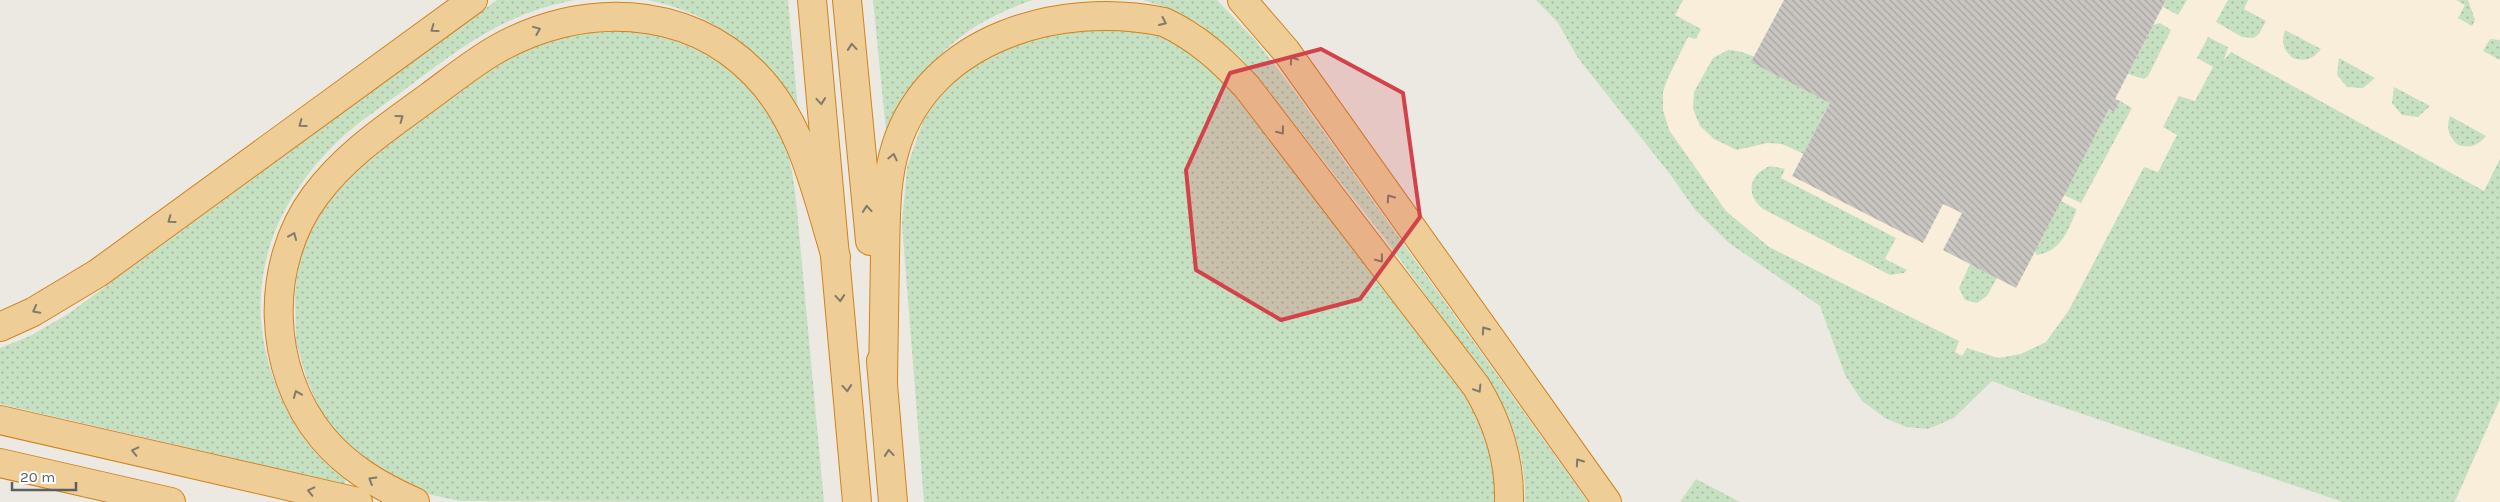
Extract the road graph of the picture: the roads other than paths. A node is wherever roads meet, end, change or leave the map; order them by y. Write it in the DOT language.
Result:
graph roads {
  1 [pos="473,0"];
  2 [pos="812,0"];
  3 [pos="847,0"];
  4 [pos="1242,0"];
  5 [pos="836,257"];
  6 [pos="0,327"];
  7 [pos="883,380"];
  8 [pos="0,420"];
  9 [pos="0,463"];
  10 [pos="171,502"];
  11 [pos="358,502"];
  12 [pos="415,502"];
  13 [pos="857,502"];
  14 [pos="893,502"];
  15 [pos="1509,502"];
  16 [pos="1608,502"];
  1 -- 6 [label="highway, one-way"];
  2 -- 5 [label="highway, one-way"];
  7 -- 3 [label="highway, one-way"];
  16 -- 4 [label="highway, one-way"];
  12 -- 5 [label="highway, one-way"];
  5 -- 13 [label="highway, one-way"];
  14 -- 7 [label="highway, one-way"];
  7 -- 15 [label="highway, one-way"];
  11 -- 8 [label="highway, one-way"];
  9 -- 10 [label="highway"];
}
